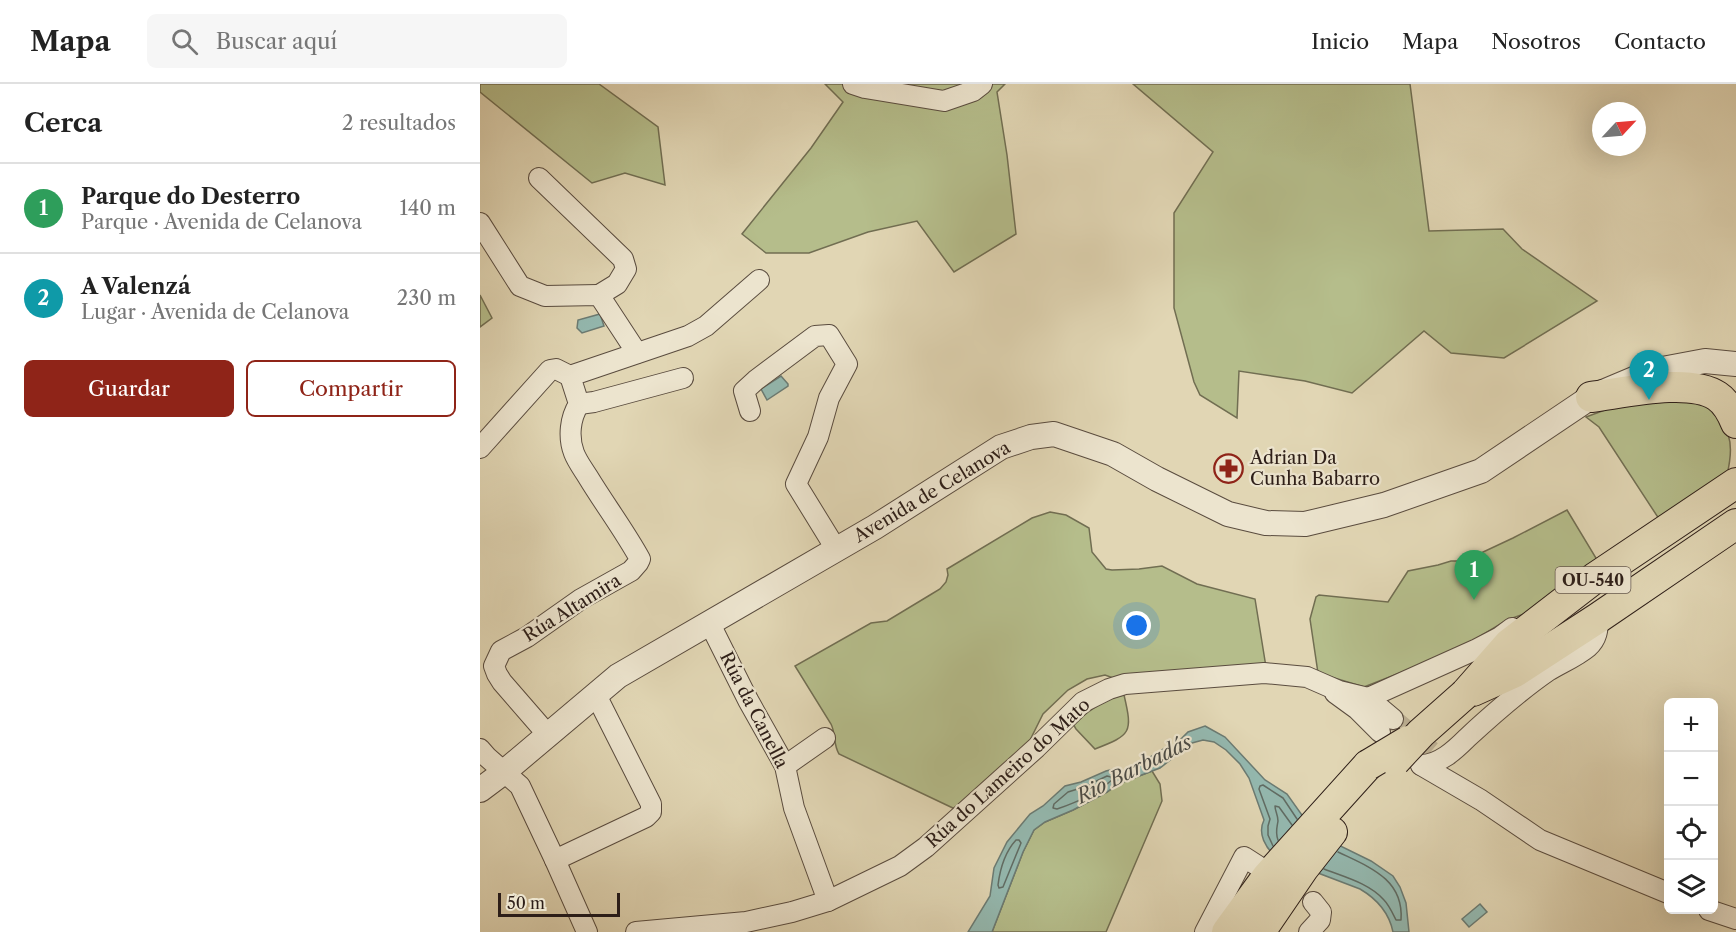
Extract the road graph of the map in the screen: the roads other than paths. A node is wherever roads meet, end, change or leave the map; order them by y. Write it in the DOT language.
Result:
graph roads {
  1 [pos="853,84"];
  2 [pos="982,84"];
  3 [pos="539,178"];
  4 [pos="480,223"];
  5 [pos="759,280"];
  6 [pos="599,295"];
  7 [pos="637,353"];
  8 [pos="1736,364"];
  9 [pos="1657,370"];
  10 [pos="570,376"];
  11 [pos="683,378"];
  12 [pos="1736,378"];
  13 [pos="1591,397"];
  14 [pos="579,404"];
  15 [pos="750,411"];
  16 [pos="1736,423"];
  17 [pos="480,448"];
  18 [pos="1736,460"];
  19 [pos="1730,495"];
  20 [pos="1736,524"];
  21 [pos="836,549"];
  22 [pos="1547,614"];
  23 [pos="1598,618"];
  24 [pos="709,622"];
  25 [pos="1307,677"];
  26 [pos="1465,694"];
  27 [pos="596,695"];
  28 [pos="1368,698"];
  29 [pos="548,735"];
  30 [pos="825,738"];
  31 [pos="480,749"];
  32 [pos="1423,757"];
  33 [pos="785,766"];
  34 [pos="504,772"];
  35 [pos="480,790"];
  36 [pos="1480,800"];
  37 [pos="1340,822"];
  38 [pos="555,860"];
  39 [pos="1251,862"];
  40 [pos="1664,891"];
  41 [pos="828,902"];
  42 [pos="1313,903"];
  43 [pos="1718,912"];
  44 [pos="1736,919"];
  45 [pos="748,927"];
  46 [pos="587,932"];
  47 [pos="636,932"];
  48 [pos="1204,932"];
  49 [pos="1227,932"];
  50 [pos="1260,932"];
  51 [pos="1280,932"];
  52 [pos="1309,932"];
  1 -- 2 [label="street"];
  3 -- 6 [label="street"];
  4 -- 6 [label="street"];
  5 -- 7 [label="street"];
  6 -- 7 [label="street"];
  7 -- 10 [label="street"];
  8 -- 9 [label="street, Avenida de Celanova"];
  9 -- 12 [label="street, Avenida de Celanova"];
  9 -- 13 [label="street, Avenida de Celanova"];
  10 -- 14 [label="street"];
  10 -- 17 [label="street"];
  11 -- 14 [label="street"];
  13 -- 16 [label="main road"];
  13 -- 21 [label="street, Avenida de Celanova"];
  14 -- 29 [label="street, Rúa Altamira"];
  15 -- 21 [label="street"];
  18 -- 19 [label="main road"];
  19 -- 22 [label="main road, OU-540"];
  19 -- 26 [label="main road, OU-540"];
  20 -- 23 [label="main road, OU-540"];
  21 -- 24 [label="street, Avenida de Celanova"];
  22 -- 26 [label="main road, OU-540"];
  22 -- 28 [label="street"];
  23 -- 26 [label="main road, OU-540"];
  23 -- 32 [label="street"];
  24 -- 27 [label="street, Avenida de Celanova"];
  24 -- 33 [label="street, Rúa da Canella"];
  25 -- 28 [label="street"];
  25 -- 28 [label="street"];
  25 -- 41 [label="street, Rúa do Lameiro do Mato"];
  26 -- 32 [label="main road, OU-540, bridge"];
  27 -- 29 [label="street, Avenida de Celanova"];
  27 -- 38 [label="street"];
  29 -- 34 [label="street, Avenida de Celanova"];
  30 -- 33 [label="street"];
  31 -- 34 [label="street"];
  32 -- 36 [label="street"];
  32 -- 36 [label="street"];
  32 -- 37 [label="main road, OU-540"];
  32 -- 49 [label="main road"];
  33 -- 41 [label="street, Rúa da Canella"];
  34 -- 35 [label="street, Avenida de Celanova"];
  34 -- 38 [label="street"];
  36 -- 40 [label="street"];
  37 -- 50 [label="main road, OU-540"];
  37 -- 51 [label="main road"];
  38 -- 46 [label="street"];
  39 -- 48 [label="street"];
  41 -- 45 [label="street, Rúa do Lameiro do Mato"];
  42 -- 52 [label="street"];
  43 -- 44 [label="street"];
  45 -- 47 [label="street, Rúa do Lameiro do Mato"];
}
